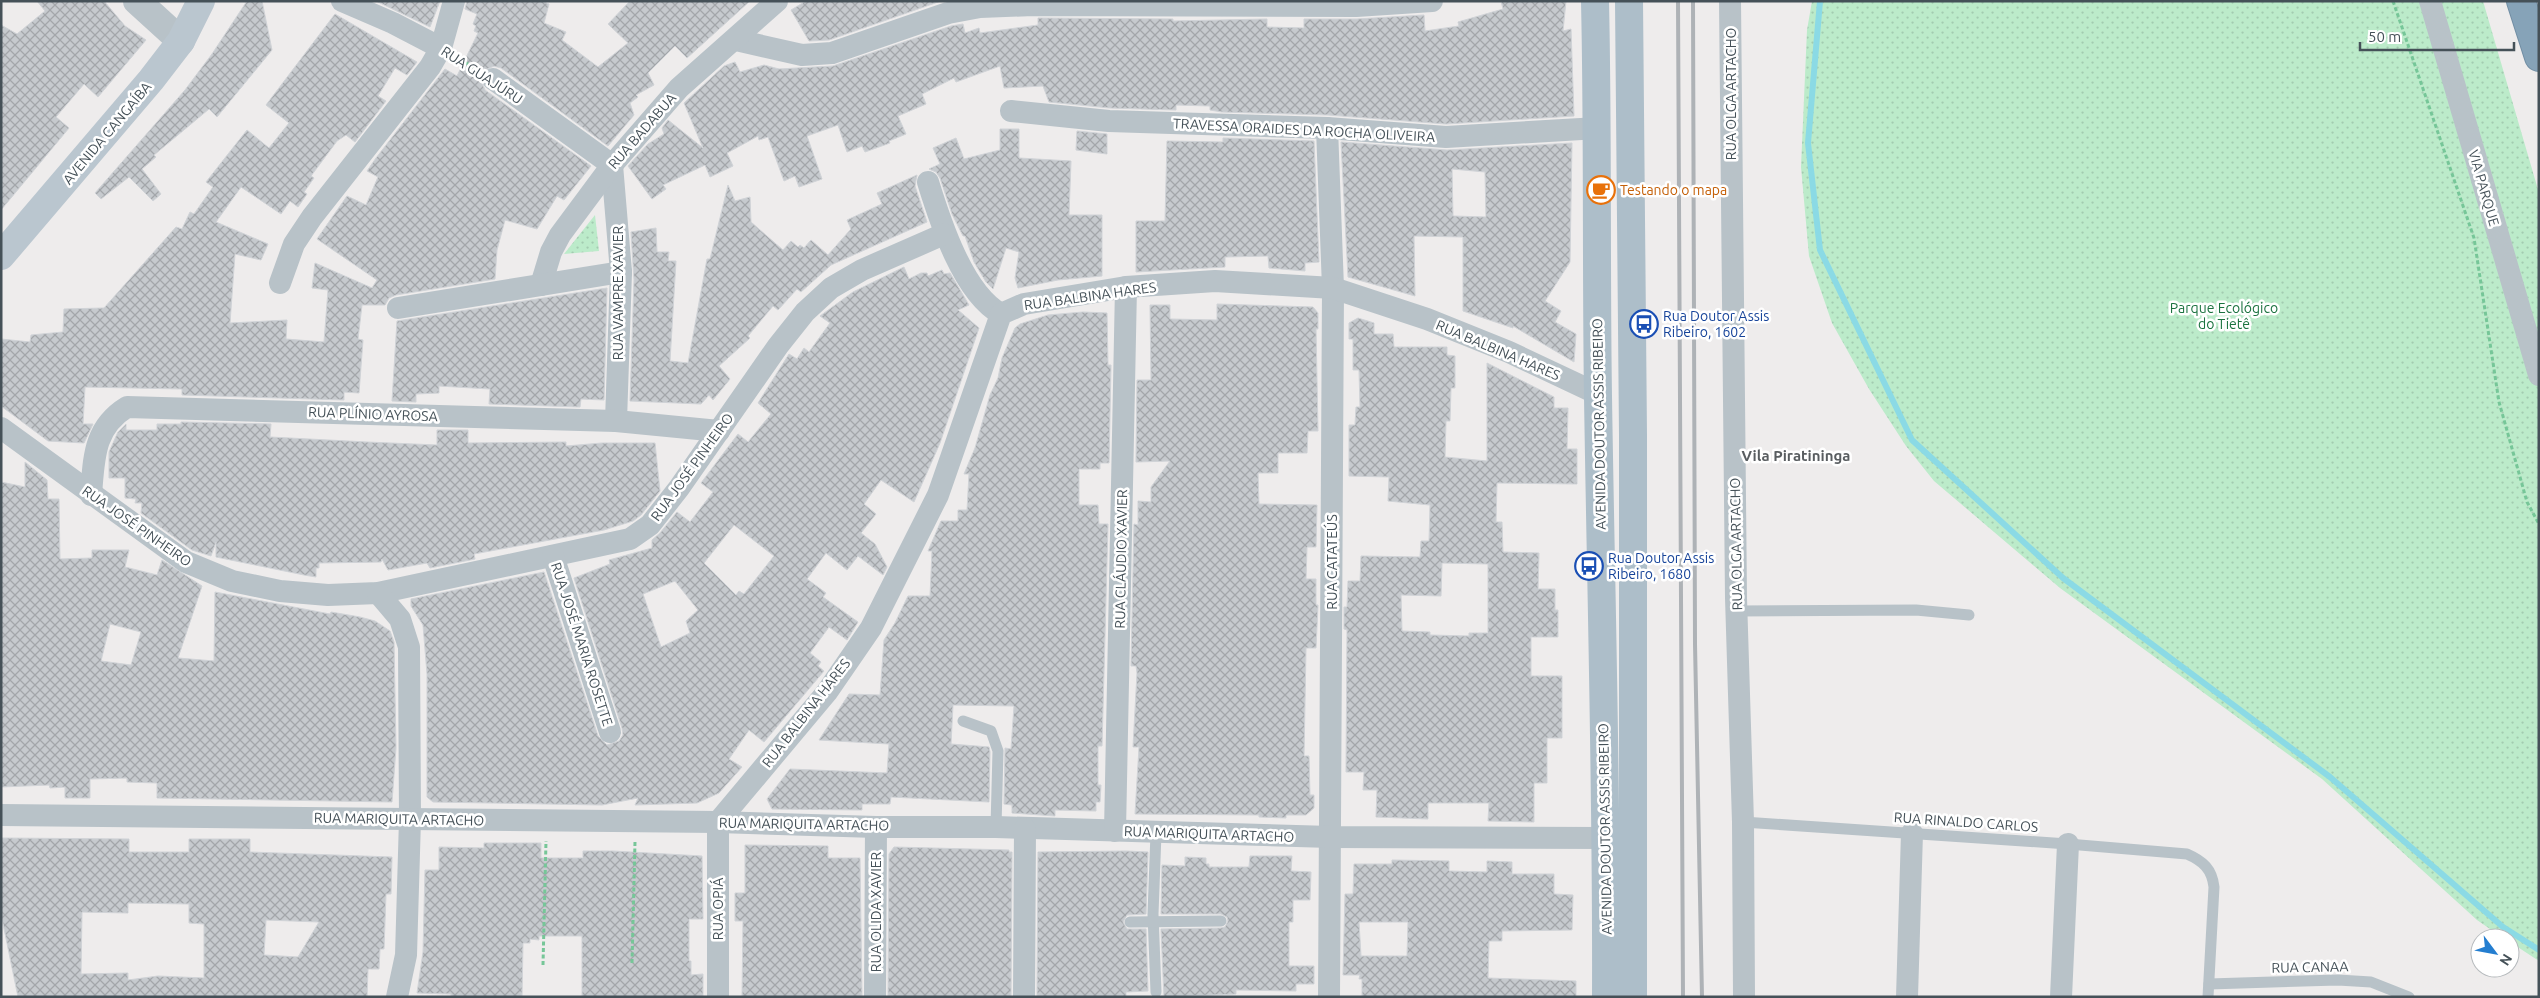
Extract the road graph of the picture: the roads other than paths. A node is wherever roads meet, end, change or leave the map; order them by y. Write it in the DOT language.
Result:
graph roads {
  1 [pos="137,1"];
  2 [pos="200,1"];
  3 [pos="342,1"];
  4 [pos="454,1"];
  5 [pos="776,1"];
  6 [pos="1432,1"];
  7 [pos="1594,1"];
  8 [pos="1629,1"];
  9 [pos="1730,1"];
  10 [pos="2430,1"];
  11 [pos="2521,1"];
  12 [pos="736,40"];
  13 [pos="181,41"];
  14 [pos="441,48"];
  15 [pos="2539,57"];
  16 [pos="493,79"];
  17 [pos="1011,111"];
  18 [pos="1327,128"];
  19 [pos="1598,128"];
  20 [pos="612,165"];
  21 [pos="928,182"];
  22 [pos="944,234"];
  23 [pos="1,256"];
  24 [pos="621,272"];
  25 [pos="280,283"];
  26 [pos="541,285"];
  27 [pos="1126,287"];
  28 [pos="1332,288"];
  29 [pos="398,308"];
  30 [pos="1001,314"];
  31 [pos="2539,375"];
  32 [pos="1598,394"];
  33 [pos="616,421"];
  34 [pos="1,428"];
  35 [pos="719,430"];
  36 [pos="1633,436"];
  37 [pos="91,495"];
  38 [pos="553,556"];
  39 [pos="378,593"];
  40 [pos="1737,611"];
  41 [pos="1969,615"];
  42 [pos="963,720"];
  43 [pos="610,732"];
  44 [pos="1,816"];
  45 [pos="410,819"];
  46 [pos="718,822"];
  47 [pos="1743,822"];
  48 [pos="876,827"];
  49 [pos="996,827"];
  50 [pos="1025,829"];
  51 [pos="1115,831"];
  52 [pos="1156,832"];
  53 [pos="1912,833"];
  54 [pos="1331,837"];
  55 [pos="1607,838"];
  56 [pos="2068,844"];
  57 [pos="1221,921"];
  58 [pos="1130,922"];
  59 [pos="1154,922"];
  60 [pos="2209,984"];
  61 [pos="1156,992"];
  62 [pos="397,997"];
  63 [pos="718,997"];
  64 [pos="875,997"];
  65 [pos="1024,997"];
  66 [pos="1329,997"];
  67 [pos="1606,997"];
  68 [pos="1634,997"];
  69 [pos="1744,997"];
  70 [pos="1907,997"];
  71 [pos="2061,997"];
  72 [pos="2208,997"];
  73 [pos="2409,997"];
  1 -- 13 [label="street"];
  2 -- 13 [label="main road, AVENIDA CANGAÍBA"];
  3 -- 14 [label="street, RUA GUAJÚRU"];
  4 -- 14 [label="street"];
  5 -- 12 [label="street, RUA BADABUA"];
  6 -- 12 [label="street"];
  7 -- 19 [label="main road, AVENIDA DOUTOR ASSIS RIBEIRO"];
  8 -- 36 [label="main road, AVENIDA DOUTOR ASSIS RIBEIRO"];
  9 -- 40 [label="street, RUA OLGA ARTACHO"];
  10 -- 31 [label="street, VIA PARQUE"];
  11 -- 15 [label="highway"];
  12 -- 20 [label="street, RUA BADABUA"];
  13 -- 23 [label="main road, AVENIDA CANGAÍBA"];
  14 -- 25 [label="street"];
  16 -- 20 [label="street, RUA GUAJÚRU"];
  17 -- 18 [label="street, TRAVESSA ORAIDES DA ROCHA OLIVEIRA"];
  18 -- 19 [label="street, TRAVESSA ORAIDES DA ROCHA OLIVEIRA"];
  18 -- 28 [label="street, RUA CATATEÚS"];
  19 -- 32 [label="main road, AVENIDA DOUTOR ASSIS RIBEIRO"];
  20 -- 24 [label="street, RUA VAMPRE XAVIER"];
  20 -- 26 [label="street, RUA BADABUA"];
  21 -- 22 [label="street"];
  22 -- 30 [label="street"];
  22 -- 35 [label="street, RUA JOSÉ PINHEIRO"];
  24 -- 26 [label="street"];
  24 -- 33 [label="street, RUA VAMPRE XAVIER"];
  26 -- 29 [label="street"];
  27 -- 28 [label="street, RUA BALBINA HARES"];
  27 -- 30 [label="street, RUA BALBINA HARES"];
  27 -- 51 [label="street, RUA CLÁUDIO XAVIER"];
  28 -- 32 [label="street, RUA BALBINA HARES"];
  28 -- 54 [label="street, RUA CATATEÚS"];
  30 -- 46 [label="street, RUA BALBINA HARES"];
  32 -- 36 [label="main road"];
  32 -- 55 [label="main road, AVENIDA DOUTOR ASSIS RIBEIRO"];
  33 -- 35 [label="street, RUA PLÍNIO AYROSA"];
  33 -- 37 [label="street, RUA PLÍNIO AYROSA"];
  34 -- 37 [label="street, RUA JOSÉ PINHEIRO"];
  35 -- 38 [label="street, RUA JOSÉ PINHEIRO"];
  36 -- 68 [label="main road, AVENIDA DOUTOR ASSIS RIBEIRO"];
  37 -- 39 [label="street, RUA JOSÉ PINHEIRO"];
  38 -- 39 [label="street, RUA JOSÉ PINHEIRO"];
  38 -- 43 [label="street, RUA JOSÉ MARIA ROSETTE"];
  39 -- 45 [label="street"];
  40 -- 41 [label="lane"];
  40 -- 47 [label="street, RUA OLGA ARTACHO"];
  42 -- 49 [label="lane"];
  44 -- 45 [label="street, RUA MARIQUITA ARTACHO"];
  45 -- 46 [label="street, RUA MARIQUITA ARTACHO"];
  45 -- 62 [label="street"];
  46 -- 48 [label="street, RUA MARIQUITA ARTACHO"];
  46 -- 63 [label="street, RUA OPIÁ"];
  47 -- 53 [label="lane, RUA RINALDO CARLOS"];
  47 -- 69 [label="street, RUA OLGA ARTACHO"];
  48 -- 49 [label="street, RUA MARIQUITA ARTACHO"];
  48 -- 64 [label="street, RUA OLIDA XAVIER"];
  49 -- 50 [label="street, RUA MARIQUITA ARTACHO"];
  50 -- 51 [label="street, RUA MARIQUITA ARTACHO"];
  50 -- 65 [label="street"];
  51 -- 52 [label="street, RUA MARIQUITA ARTACHO"];
  52 -- 54 [label="street, RUA MARIQUITA ARTACHO"];
  52 -- 59 [label="lane"];
  53 -- 56 [label="lane, RUA RINALDO CARLOS"];
  53 -- 70 [label="street"];
  54 -- 55 [label="street, RUA MARIQUITA ARTACHO"];
  54 -- 66 [label="street, RUA CATATEÚS"];
  55 -- 67 [label="main road, AVENIDA DOUTOR ASSIS RIBEIRO"];
  56 -- 60 [label="lane, RUA RINALDO CARLOS"];
  56 -- 71 [label="street"];
  57 -- 59 [label="lane"];
  58 -- 59 [label="lane"];
  59 -- 61 [label="lane"];
  60 -- 72 [label="lane"];
  60 -- 73 [label="lane, RUA CANAA"];
}
